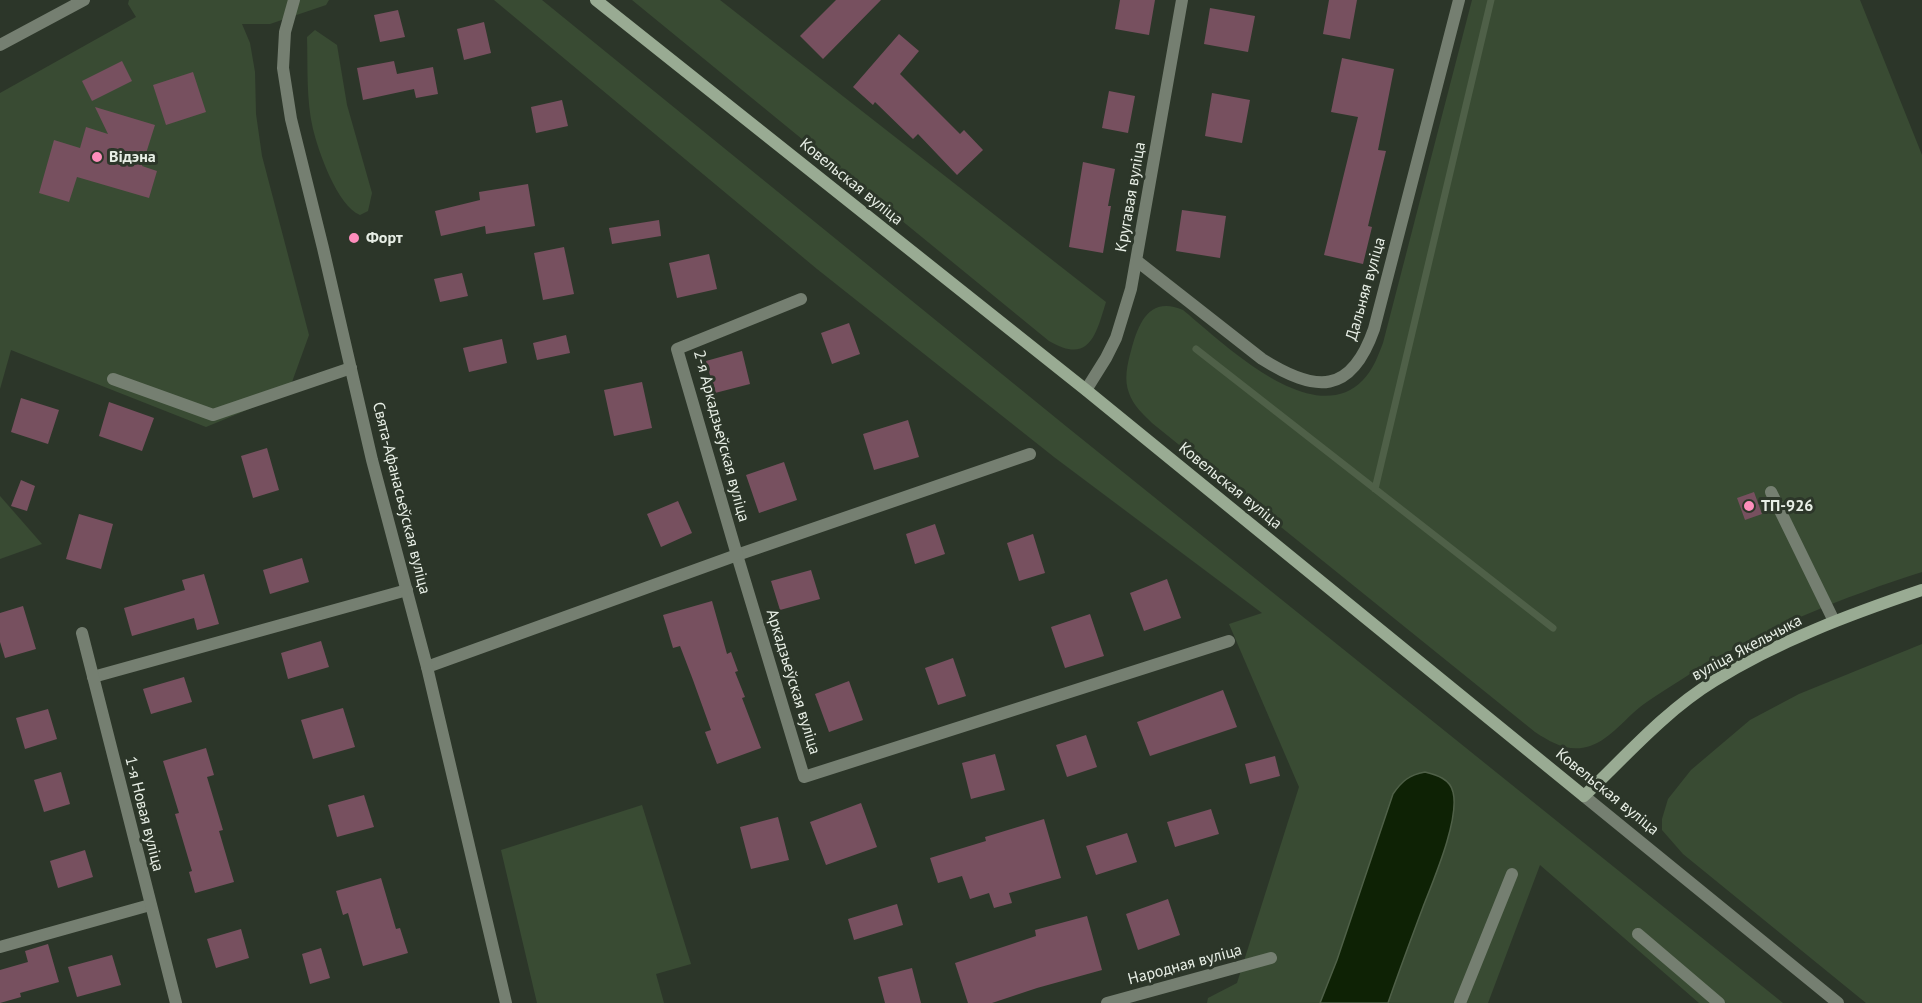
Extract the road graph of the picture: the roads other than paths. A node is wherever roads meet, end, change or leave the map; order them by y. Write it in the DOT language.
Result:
graph roads {
  1 [pos="84,0"];
  2 [pos="294,0"];
  3 [pos="596,0"];
  4 [pos="1182,0"];
  5 [pos="1459,0"];
  6 [pos="0,45"];
  7 [pos="1137,261"];
  8 [pos="801,299"];
  9 [pos="351,368"];
  10 [pos="113,379"];
  11 [pos="1086,390"];
  12 [pos="1030,454"];
  13 [pos="1771,492"];
  14 [pos="737,555"];
  15 [pos="407,590"];
  16 [pos="1922,590"];
  17 [pos="1834,621"];
  18 [pos="82,633"];
  19 [pos="1229,641"];
  20 [pos="427,667"];
  21 [pos="93,677"];
  22 [pos="1584,796"];
  23 [pos="1512,874"];
  24 [pos="150,905"];
  25 [pos="1638,934"];
  26 [pos="0,948"];
  27 [pos="1271,958"];
  28 [pos="176,1003"];
  29 [pos="506,1003"];
  30 [pos="1107,1003"];
  31 [pos="1460,1003"];
  32 [pos="1719,1003"];
  33 [pos="1838,1003"];
  1 -- 6 [label="street"];
  2 -- 9 [label="street, Свята-Афанасьеўская вуліца"];
  3 -- 11 [label="main road, Ковельская вуліца"];
  4 -- 7 [label="street, Кругавая вуліца"];
  5 -- 7 [label="street, Дальняя вуліца"];
  7 -- 11 [label="street, Кругавая вуліца"];
  8 -- 14 [label="street, 2-я Аркадзьеўская вуліца"];
  9 -- 10 [label="street"];
  9 -- 15 [label="street, Свята-Афанасьеўская вуліца"];
  11 -- 22 [label="main road, Ковельская вуліца"];
  12 -- 14 [label="street"];
  13 -- 17 [label="street"];
  14 -- 19 [label="street, Аркадзьеўская вуліца"];
  14 -- 20 [label="street"];
  15 -- 20 [label="street, Свята-Афанасьеўская вуліца"];
  15 -- 21 [label="street"];
  16 -- 17 [label="main road, вуліца Якельчыка"];
  17 -- 22 [label="main road, вуліца Якельчыка"];
  18 -- 21 [label="street, 1-я Новая вуліца"];
  20 -- 29 [label="street, Свята-Афанасьеўская вуліца"];
  21 -- 24 [label="street, 1-я Новая вуліца"];
  22 -- 33 [label="street, Ковельская вуліца"];
  23 -- 31 [label="street"];
  24 -- 26 [label="street"];
  24 -- 28 [label="street, 1-я Новая вуліца"];
  25 -- 32 [label="street"];
  27 -- 30 [label="street, Народная вуліца"];
}
